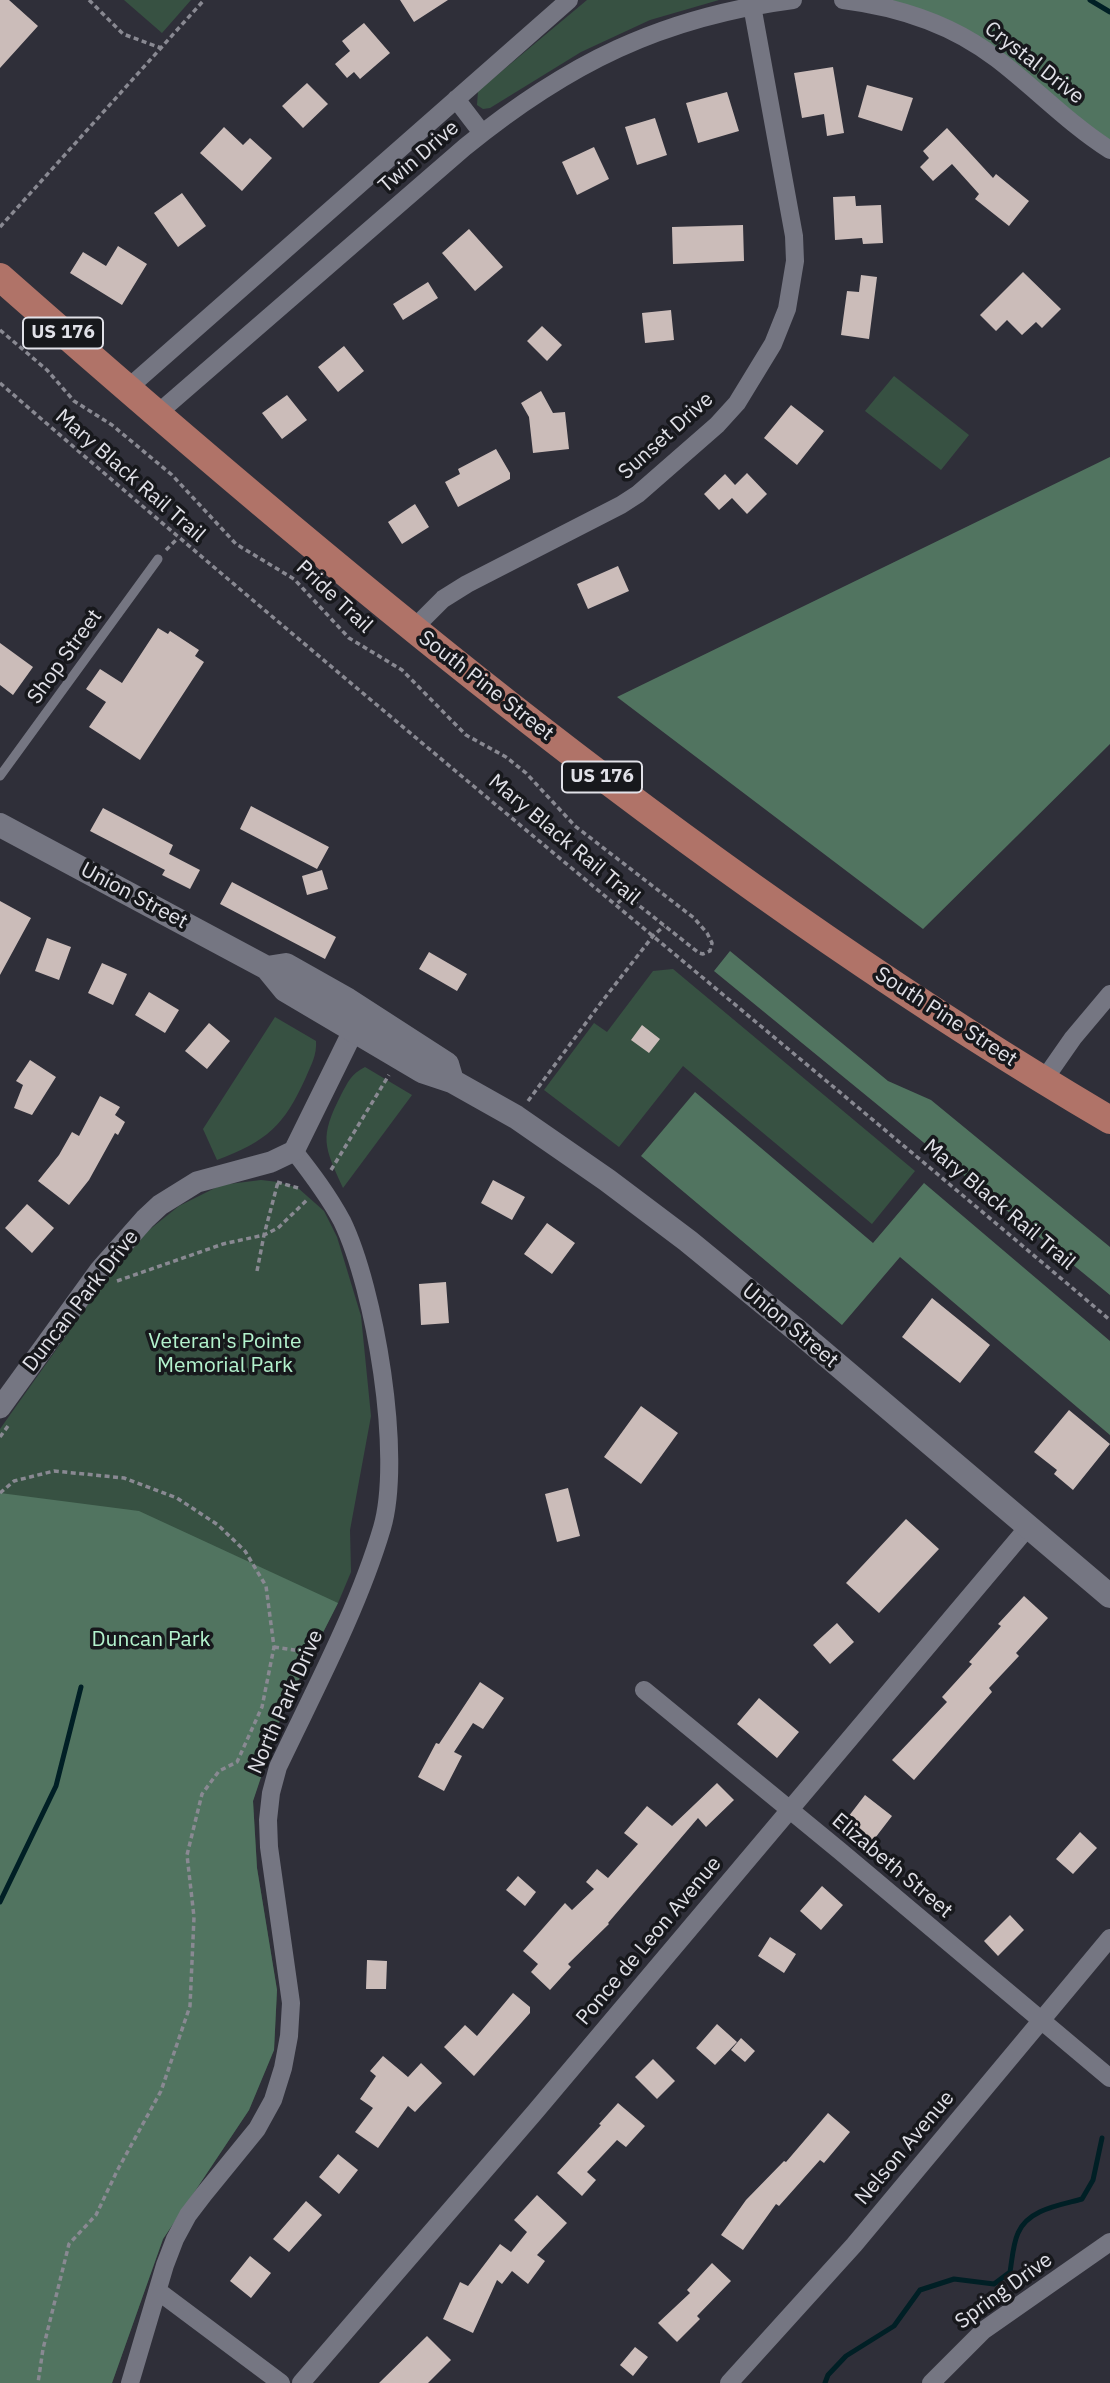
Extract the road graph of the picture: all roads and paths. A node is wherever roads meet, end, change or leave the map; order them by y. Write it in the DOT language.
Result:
graph roads {
  1 [pos="89,0"];
  2 [pos="204,0"];
  3 [pos="569,0"];
  4 [pos="793,0"];
  5 [pos="843,0"];
  6 [pos="752,3"];
  7 [pos="161,48"];
  8 [pos="456,99"];
  9 [pos="482,133"];
  10 [pos="1110,150"];
  11 [pos="0,227"];
  12 [pos="0,277"];
  13 [pos="0,330"];
  14 [pos="0,383"];
  15 [pos="127,389"];
  16 [pos="157,414"];
  17 [pos="158,559"];
  18 [pos="414,628"];
  19 [pos="0,776"];
  20 [pos="0,826"];
  21 [pos="616,904"];
  22 [pos="664,926"];
  23 [pos="653,936"];
  24 [pos="1110,995"];
  25 [pos="358,1020"];
  26 [pos="389,1075"];
  27 [pos="1043,1081"];
  28 [pos="535,1092"];
  29 [pos="1110,1120"];
  30 [pos="294,1151"];
  31 [pos="330,1172"];
  32 [pos="270,1181"];
  33 [pos="278,1182"];
  34 [pos="298,1188"];
  35 [pos="308,1199"];
  36 [pos="264,1235"];
  37 [pos="257,1271"];
  38 [pos="115,1283"];
  39 [pos="1110,1320"];
  40 [pos="5,1415"];
  41 [pos="0,1437"];
  42 [pos="0,1493"];
  43 [pos="1029,1526"];
  44 [pos="1110,1596"];
  45 [pos="274,1647"];
  46 [pos="331,1655"];
  47 [pos="643,1690"];
  48 [pos="790,1810"];
  49 [pos="1110,1938"];
  50 [pos="1041,2021"];
  51 [pos="1110,2078"];
  52 [pos="1110,2242"];
  53 [pos="159,2291"];
  54 [pos="38,2383"];
  55 [pos="130,2383"];
  56 [pos="281,2383"];
  57 [pos="301,2383"];
  58 [pos="729,2383"];
  59 [pos="931,2383"];
  1 -- 7 [label="path"];
  2 -- 7 [label="path"];
  3 -- 8 [label="street, Twin Drive"];
  4 -- 6 [label="street"];
  5 -- 10 [label="street, Crystal Drive"];
  6 -- 9 [label="street, Twin Drive"];
  6 -- 18 [label="street, Sunset Drive"];
  7 -- 11 [label="path"];
  8 -- 9 [label="street"];
  8 -- 15 [label="street, Twin Drive"];
  9 -- 16 [label="street, Twin Drive"];
  12 -- 15 [label="highway, South Pine Street / US 176"];
  13 -- 22 [label="path, Pride Trail"];
  14 -- 21 [label="path, Mary Black Rail Trail"];
  15 -- 16 [label="highway, South Pine Street / US 176"];
  16 -- 18 [label="highway, South Pine Street / US 176"];
  17 -- 19 [label="lane, Shop Street"];
  18 -- 27 [label="highway, South Pine Street / US 176"];
  20 -- 25 [label="main road, Union Street"];
  21 -- 22 [label="path, Pride Trail"];
  21 -- 23 [label="path, Mary Black Rail Trail"];
  22 -- 23 [label="path"];
  23 -- 28 [label="path"];
  23 -- 39 [label="path, Mary Black Rail Trail"];
  24 -- 27 [label="street"];
  25 -- 30 [label="street"];
  25 -- 43 [label="main road, Union Street"];
  26 -- 31 [label="path"];
  27 -- 29 [label="highway, South Pine Street / US 176"];
  30 -- 40 [label="street, Duncan Park Drive"];
  30 -- 46 [label="street, North Park Drive"];
  32 -- 33 [label="path"];
  33 -- 34 [label="path"];
  33 -- 36 [label="path"];
  35 -- 36 [label="path"];
  36 -- 37 [label="path"];
  36 -- 38 [label="path"];
  40 -- 41 [label="path"];
  42 -- 45 [label="path"];
  43 -- 44 [label="main road, Union Street"];
  43 -- 48 [label="street, Ponce de Leon Avenue"];
  45 -- 46 [label="path"];
  45 -- 54 [label="path"];
  46 -- 53 [label="street, North Park Drive"];
  47 -- 48 [label="street, Elizabeth Street"];
  48 -- 50 [label="street, Elizabeth Street"];
  48 -- 57 [label="street, Ponce de Leon Avenue"];
  49 -- 50 [label="street, Nelson Avenue"];
  50 -- 51 [label="street, Elizabeth Street"];
  50 -- 58 [label="street, Nelson Avenue"];
  52 -- 59 [label="street, Spring Drive"];
  53 -- 55 [label="street, North Park Drive"];
  53 -- 56 [label="street"];
}
